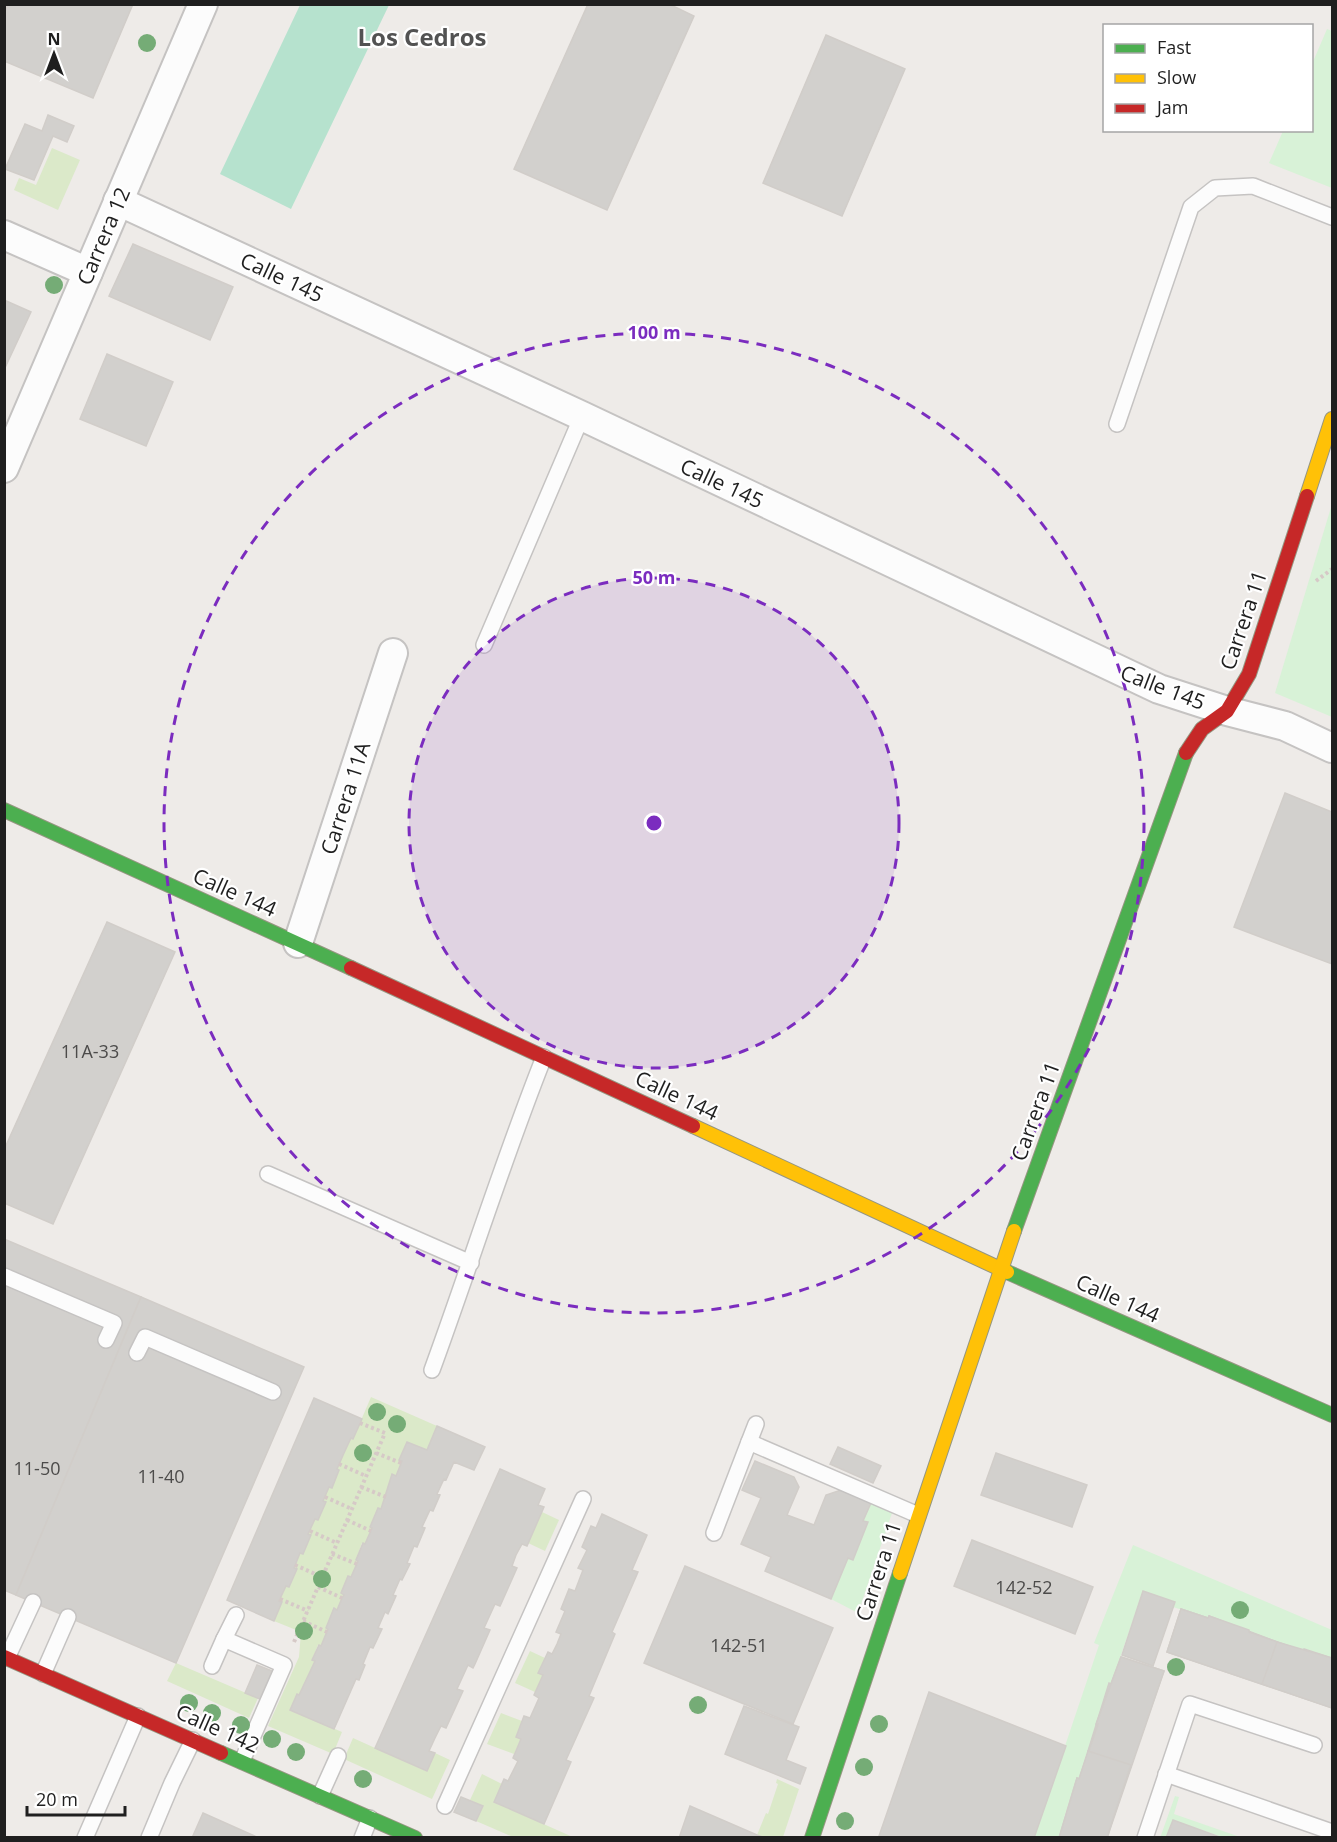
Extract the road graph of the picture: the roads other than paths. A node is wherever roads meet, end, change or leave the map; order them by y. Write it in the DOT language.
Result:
graph roads {
  1 [pos="203,4"];
  2 [pos="118,201"];
  3 [pos="1332,217"];
  4 [pos="4,235"];
  5 [pos="88,272"];
  6 [pos="582,416"];
  7 [pos="1332,419"];
  8 [pos="1117,424"];
  9 [pos="4,468"];
  10 [pos="484,645"];
  11 [pos="393,653"];
  12 [pos="1227,711"];
  13 [pos="1332,748"];
  14 [pos="4,810"];
  15 [pos="298,943"];
  16 [pos="544,1057"];
  17 [pos="268,1174"];
  18 [pos="471,1263"];
  19 [pos="1000,1269"];
  20 [pos="4,1276"];
  21 [pos="106,1340"];
  22 [pos="137,1353"];
  23 [pos="432,1370"];
  24 [pos="273,1392"];
  25 [pos="1332,1415"];
  26 [pos="756,1424"];
  27 [pos="749,1442"];
  28 [pos="583,1498"];
  29 [pos="918,1515"];
  30 [pos="714,1533"];
  31 [pos="33,1602"];
  32 [pos="236,1615"];
  33 [pos="68,1617"];
  34 [pos="224,1640"];
  35 [pos="6,1658"];
  36 [pos="213,1665"];
  37 [pos="43,1674"];
  38 [pos="138,1716"];
  39 [pos="194,1740"];
  40 [pos="1314,1745"];
  41 [pos="338,1756"];
  42 [pos="242,1761"];
  43 [pos="1166,1774"];
  44 [pos="320,1796"];
  45 [pos="445,1806"];
  46 [pos="370,1818"];
  47 [pos="1332,1832"];
  48 [pos="85,1838"];
  49 [pos="149,1838"];
  50 [pos="362,1838"];
  51 [pos="416,1838"];
  52 [pos="812,1838"];
  53 [pos="1145,1838"];
  1 -- 2 [label="street, Carrera 12"];
  2 -- 5 [label="street, Carrera 12"];
  2 -- 6 [label="street, Calle 145"];
  3 -- 8 [label="lane"];
  4 -- 5 [label="street"];
  5 -- 9 [label="street, Carrera 12"];
  6 -- 10 [label="lane"];
  6 -- 12 [label="street, Calle 145"];
  7 -- 12 [label="street, Carrera 11"];
  11 -- 15 [label="street, Carrera 11A"];
  12 -- 13 [label="street, Calle 145"];
  12 -- 19 [label="street, Carrera 11"];
  14 -- 15 [label="street, Calle 144"];
  15 -- 16 [label="street, Calle 144"];
  16 -- 18 [label="lane"];
  16 -- 19 [label="street, Calle 144"];
  17 -- 18 [label="lane"];
  18 -- 23 [label="lane"];
  19 -- 25 [label="street, Calle 144"];
  19 -- 29 [label="street, Carrera 11"];
  20 -- 21 [label="lane"];
  22 -- 24 [label="lane"];
  26 -- 27 [label="lane"];
  27 -- 29 [label="lane"];
  27 -- 30 [label="lane"];
  28 -- 45 [label="lane"];
  29 -- 52 [label="street, Carrera 11"];
  31 -- 35 [label="lane"];
  32 -- 34 [label="lane"];
  33 -- 37 [label="lane"];
  34 -- 36 [label="lane"];
  34 -- 42 [label="lane"];
  35 -- 37 [label="street, Calle 142"];
  37 -- 38 [label="street, Calle 142"];
  38 -- 39 [label="street, Calle 142"];
  38 -- 48 [label="lane"];
  39 -- 42 [label="street, Calle 142"];
  39 -- 49 [label="lane"];
  40 -- 43 [label="lane"];
  41 -- 44 [label="lane"];
  42 -- 44 [label="street, Calle 142"];
  43 -- 47 [label="lane"];
  43 -- 53 [label="lane"];
  44 -- 46 [label="street, Calle 142"];
  46 -- 50 [label="lane"];
  46 -- 51 [label="street, Calle 142"];
}
